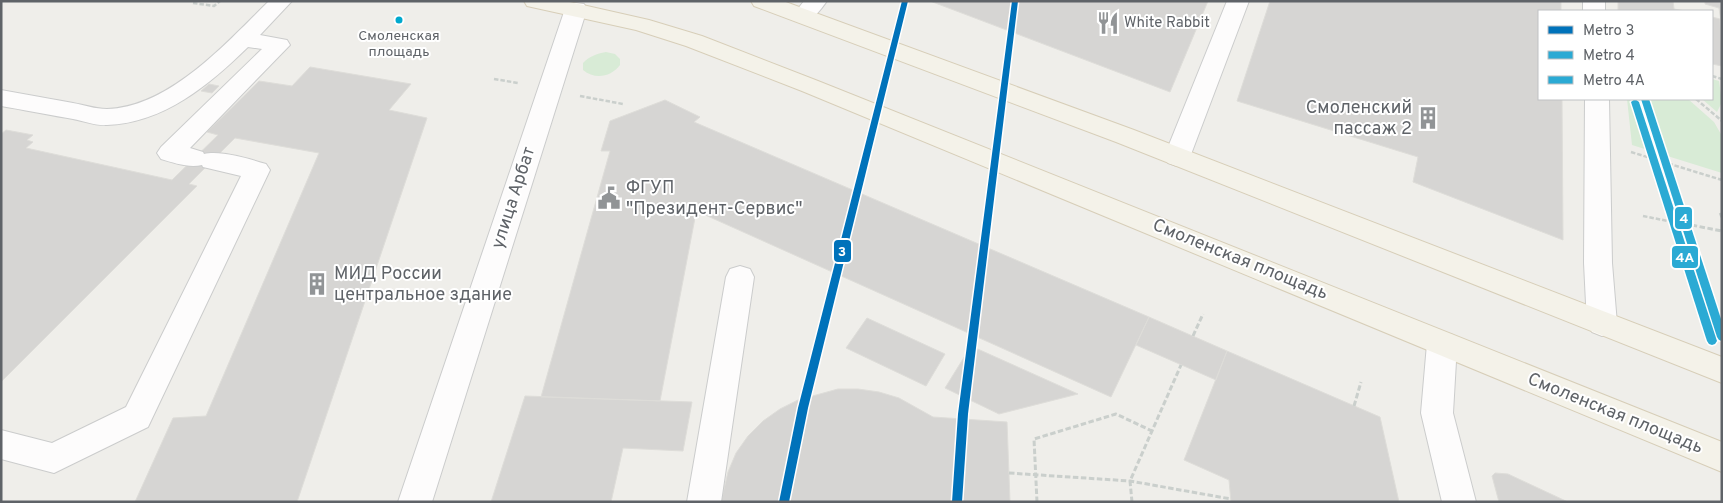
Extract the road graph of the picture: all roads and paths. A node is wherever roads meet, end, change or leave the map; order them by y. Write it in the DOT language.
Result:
graph roads {
  1 [pos="220,1"];
  2 [pos="281,1"];
  3 [pos="535,1"];
  4 [pos="762,1"];
  5 [pos="1238,1"];
  6 [pos="193,3"];
  7 [pos="810,8"];
  8 [pos="576,9"];
  9 [pos="241,40"];
  10 [pos="494,79"];
  11 [pos="520,84"];
  12 [pos="574,95"];
  13 [pos="1,98"];
  14 [pos="1597,100"];
  15 [pos="1697,100"];
  16 [pos="623,104"];
  17 [pos="1722,121"];
  18 [pos="1633,152"];
  19 [pos="1177,157"];
  20 [pos="1722,180"];
  21 [pos="1720,213"];
  22 [pos="1642,216"];
  23 [pos="1722,218"];
  24 [pos="1722,231"];
  25 [pos="740,277"];
  26 [pos="1203,314"];
  27 [pos="1602,324"];
  28 [pos="1193,336"];
  29 [pos="1442,344"];
  30 [pos="1181,365"];
  31 [pos="1722,370"];
  32 [pos="1361,382"];
  33 [pos="1354,406"];
  34 [pos="1152,430"];
  35 [pos="1,444"];
  36 [pos="1722,458"];
  37 [pos="1009,473"];
  38 [pos="1036,475"];
  39 [pos="1130,482"];
  40 [pos="1230,499"];
  41 [pos="415,502"];
  42 [pos="704,502"];
  43 [pos="1037,502"];
  44 [pos="1132,502"];
  45 [pos="1459,502"];
  1 -- 6 [label="path"];
  2 -- 9 [label="street"];
  3 -- 8 [label="main road, Смоленская площадь"];
  4 -- 7 [label="main road"];
  5 -- 19 [label="street"];
  7 -- 19 [label="main road"];
  8 -- 29 [label="main road, Смоленская площадь"];
  8 -- 41 [label="street, улица Арбат"];
  9 -- 13 [label="street"];
  9 -- 35 [label="street"];
  10 -- 11 [label="path"];
  12 -- 16 [label="path"];
  14 -- 27 [label="street"];
  15 -- 17 [label="path"];
  18 -- 20 [label="path"];
  19 -- 27 [label="main road"];
  21 -- 23 [label="path"];
  22 -- 24 [label="path"];
  25 -- 42 [label="street"];
  26 -- 28 [label="path"];
  27 -- 31 [label="main road"];
  29 -- 36 [label="main road, Смоленская площадь"];
  29 -- 45 [label="street"];
  30 -- 34 [label="path"];
  32 -- 33 [label="path"];
  34 -- 38 [label="path"];
  34 -- 39 [label="path"];
  37 -- 38 [label="path"];
  38 -- 39 [label="path"];
  38 -- 43 [label="path"];
  39 -- 40 [label="path"];
  39 -- 44 [label="path"];
}
